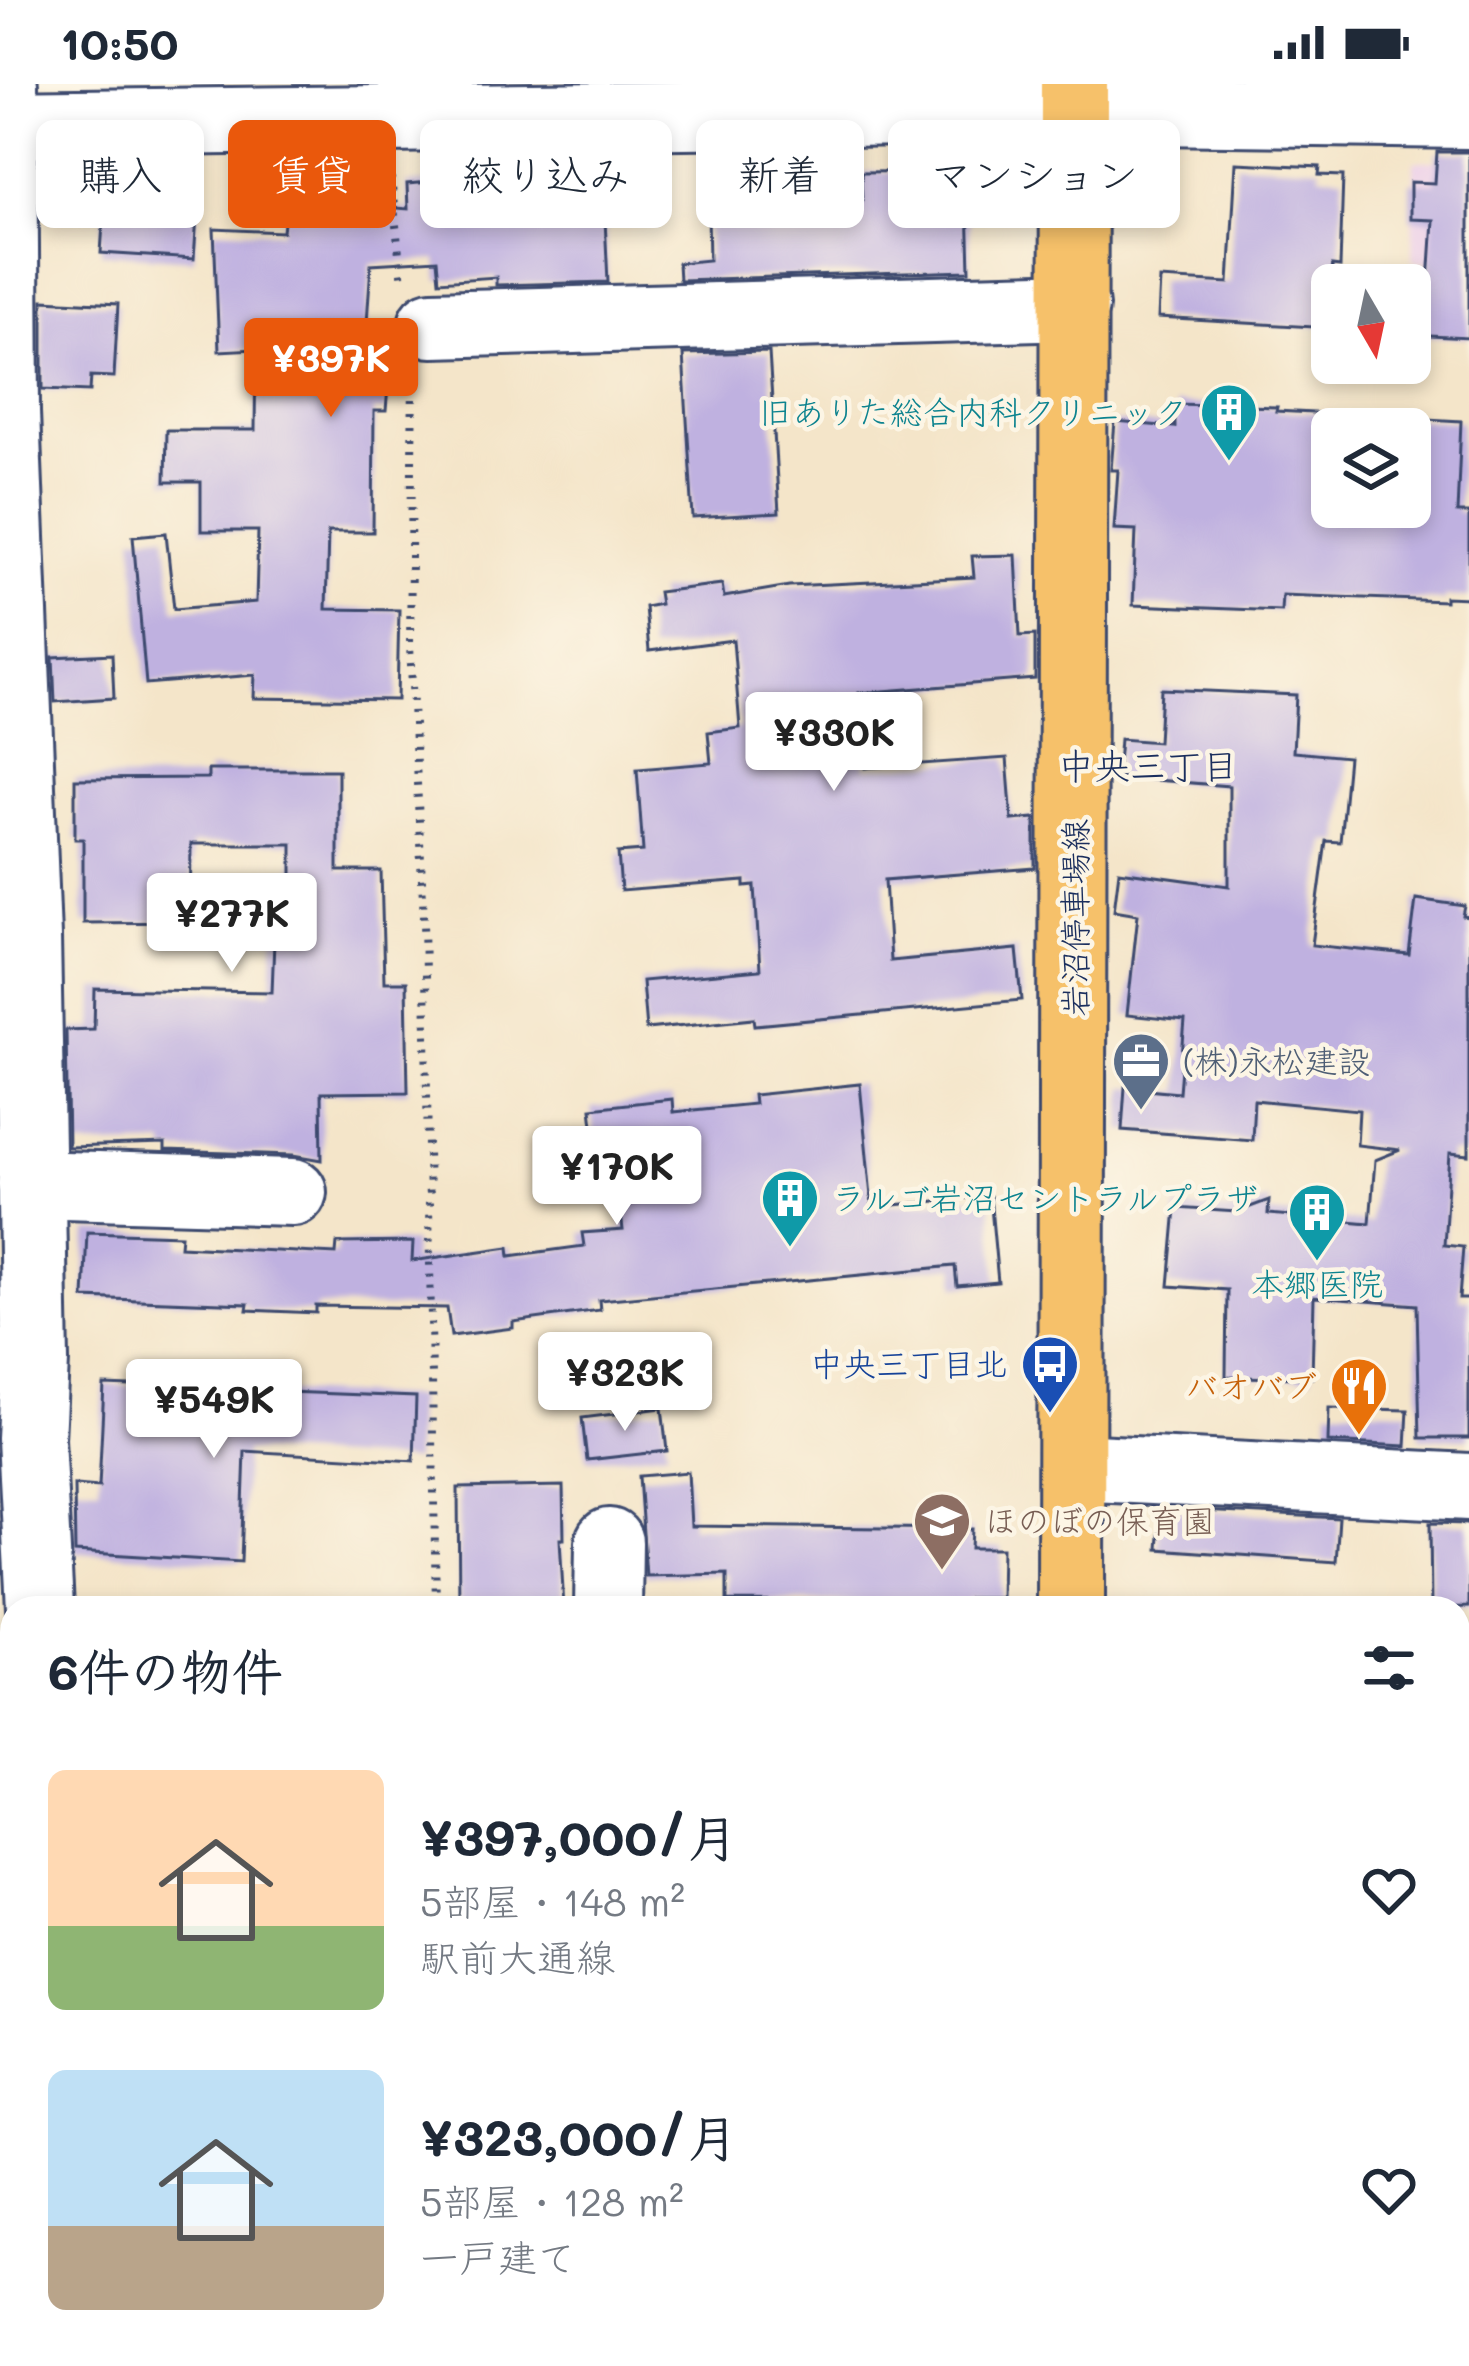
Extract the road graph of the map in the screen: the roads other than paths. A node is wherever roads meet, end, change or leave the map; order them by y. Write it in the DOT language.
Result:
graph roads {
  1 [pos="1074,97"];
  2 [pos="3,110"];
  3 [pos="1469,116"];
  4 [pos="233,120"];
  5 [pos="396,127"];
  6 [pos="1075,305"];
  7 [pos="416,327"];
  8 [pos="11,841"];
  9 [pos="31,1184"];
  10 [pos="293,1192"];
  11 [pos="1074,1466"];
  12 [pos="1469,1487"];
  13 [pos="609,1542"];
  14 [pos="39,1596"];
  15 [pos="608,1596"];
  16 [pos="1071,1596"];
  1 -- 3 [label="street"];
  1 -- 5 [label="street"];
  1 -- 6 [label="main road, 岩沼停車場線"];
  2 -- 4 [label="street"];
  2 -- 8 [label="street"];
  6 -- 7 [label="street"];
  6 -- 11 [label="main road, 岩沼停車場線"];
  8 -- 9 [label="street"];
  9 -- 10 [label="street"];
  9 -- 14 [label="street"];
  11 -- 12 [label="street"];
  11 -- 16 [label="main road, 岩沼停車場線"];
  13 -- 15 [label="street"];
}
